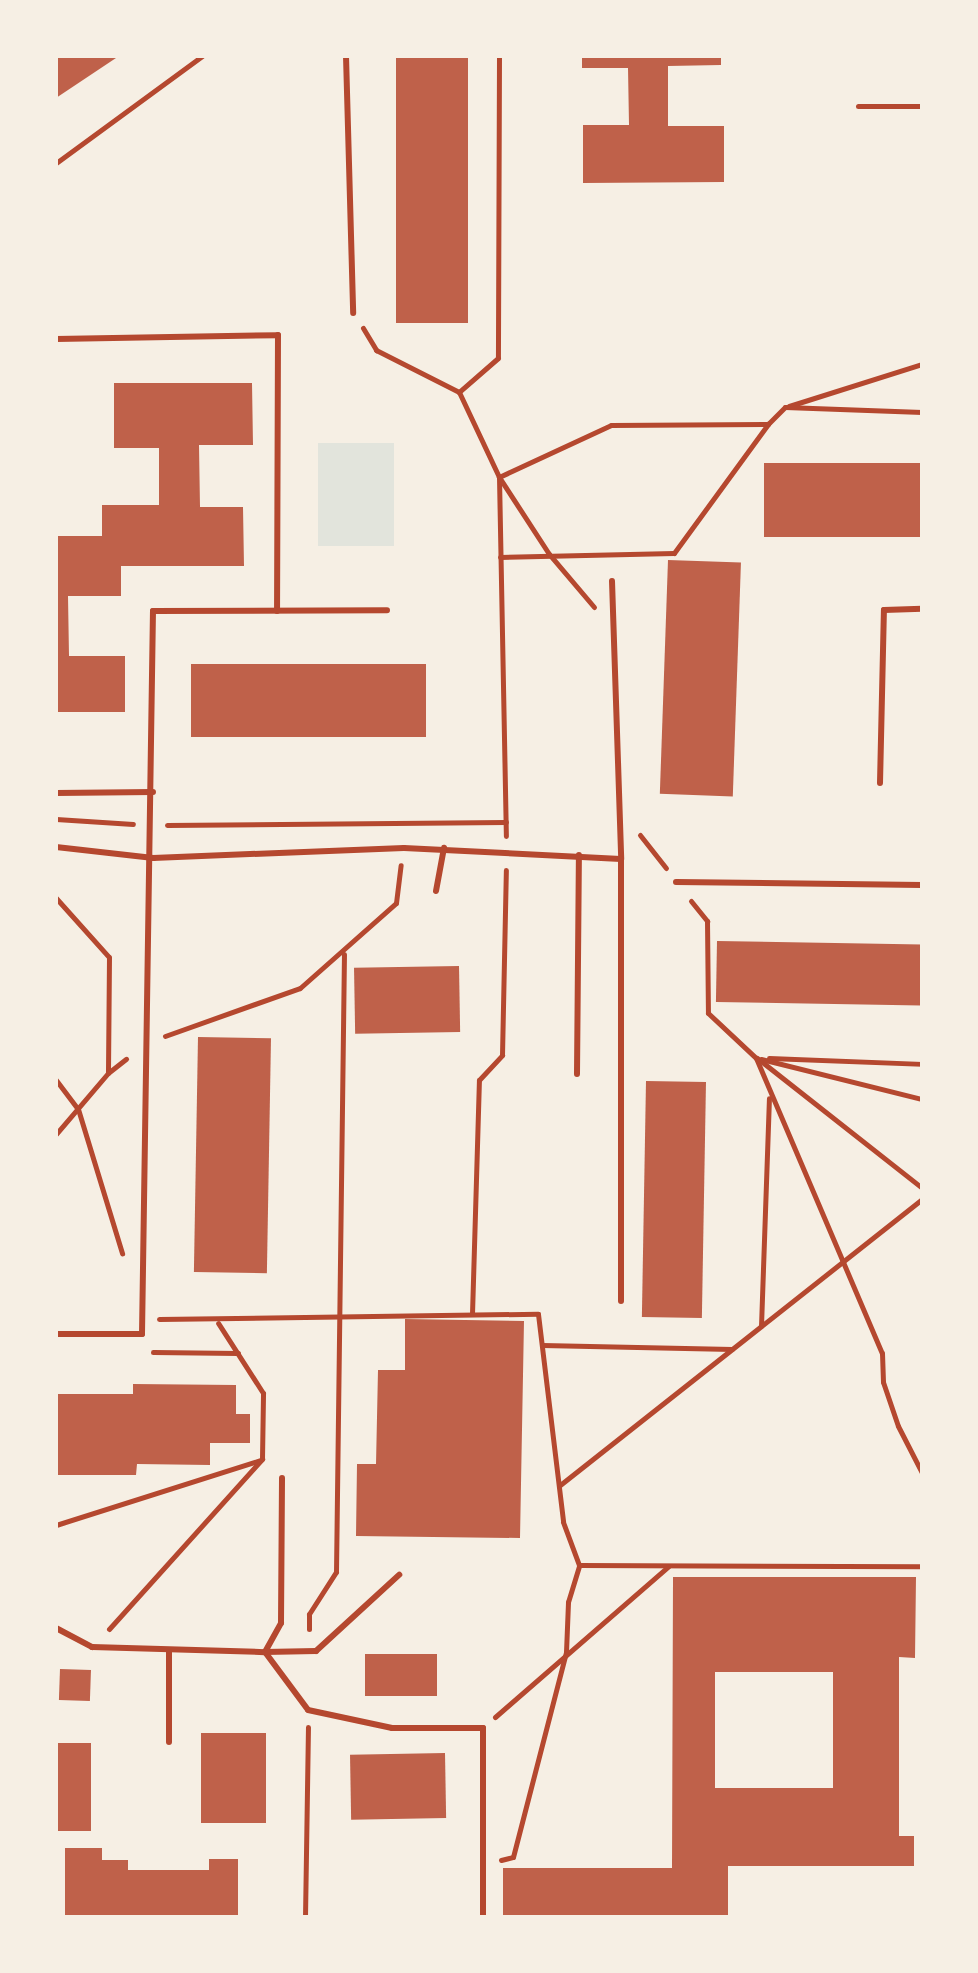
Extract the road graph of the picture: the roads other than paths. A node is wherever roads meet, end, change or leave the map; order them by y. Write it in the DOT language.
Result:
graph roads {
  1 [pos="346,56"];
  2 [pos="353,313"];
  3 [pos="56,339"];
  4 [pos="612,581"];
  5 [pos="922,609"];
  6 [pos="387,610"];
  7 [pos="277,611"];
  8 [pos="880,783"];
  9 [pos="153,792"];
  10 [pos="56,793"];
  11 [pos="56,847"];
  12 [pos="444,848"];
  13 [pos="579,855"];
  14 [pos="153,858"];
  15 [pos="621,859"];
  16 [pos="676,882"];
  17 [pos="922,885"];
  18 [pos="436,891"];
  19 [pos="577,1074"];
  20 [pos="621,1301"];
  21 [pos="56,1334"];
  22 [pos="282,1478"];
  23 [pos="399,1575"];
  24 [pos="56,1628"];
  25 [pos="169,1652"];
  26 [pos="265,1652"];
  27 [pos="169,1742"];
  28 [pos="483,1917"];
  1 -- 2 [label="lane"];
  3 -- 7 [label="lane"];
  4 -- 15 [label="lane"];
  5 -- 8 [label="lane"];
  6 -- 7 [label="lane"];
  7 -- 9 [label="lane"];
  9 -- 10 [label="lane"];
  9 -- 14 [label="lane"];
  11 -- 14 [label="lane"];
  12 -- 13 [label="lane"];
  12 -- 14 [label="lane"];
  12 -- 18 [label="lane"];
  13 -- 15 [label="lane"];
  13 -- 19 [label="lane"];
  14 -- 21 [label="lane"];
  15 -- 20 [label="lane"];
  16 -- 17 [label="lane"];
  22 -- 26 [label="lane"];
  23 -- 26 [label="lane"];
  24 -- 25 [label="lane"];
  25 -- 26 [label="lane"];
  25 -- 27 [label="lane"];
  26 -- 28 [label="lane"];
}
